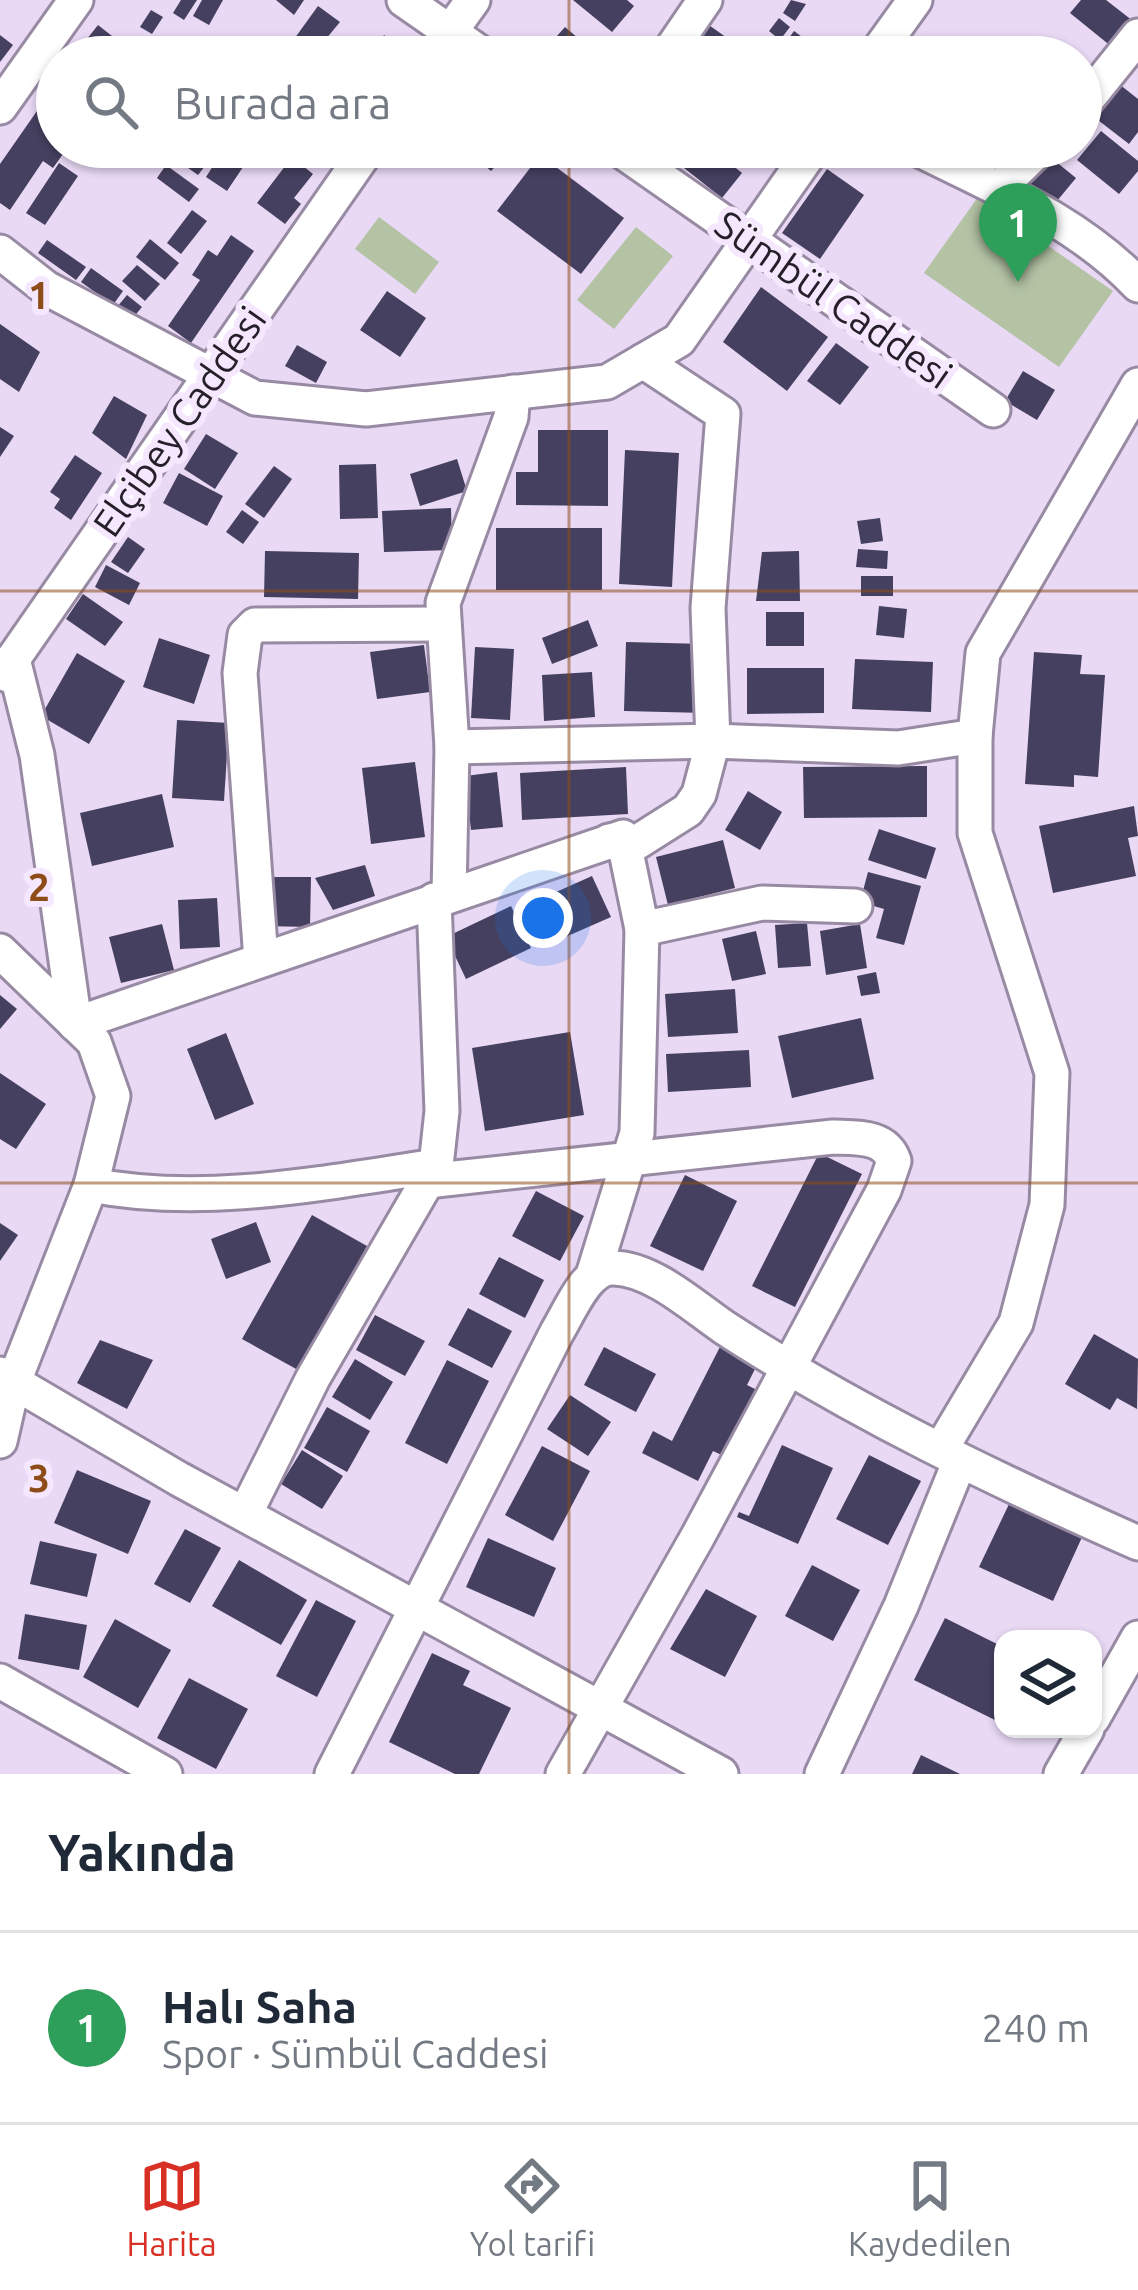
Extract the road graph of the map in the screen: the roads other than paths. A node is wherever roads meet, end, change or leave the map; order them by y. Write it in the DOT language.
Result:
graph roads {
  1 [pos="76,0"];
  2 [pos="404,0"];
  3 [pos="473,0"];
  4 [pos="705,0"];
  5 [pos="915,0"];
  6 [pos="50,36"];
  7 [pos="433,36"];
  8 [pos="446,36"];
  9 [pos="680,36"];
  10 [pos="889,36"];
  11 [pos="1138,36"];
  12 [pos="36,56"];
  13 [pos="1102,81"];
  14 [pos="0,107"];
  15 [pos="354,168"];
  16 [pos="646,168"];
  17 [pos="799,168"];
  18 [pos="961,168"];
  19 [pos="1019,168"];
  20 [pos="1001,186"];
  21 [pos="749,239"];
  22 [pos="0,252"];
  23 [pos="1138,285"];
  24 [pos="643,361"];
  25 [pos="211,374"];
  26 [pos="1138,385"];
  27 [pos="513,392"];
  28 [pos="993,410"];
  29 [pos="441,624"];
  30 [pos="13,658"];
  31 [pos="0,700"];
  32 [pos="975,736"];
  33 [pos="713,741"];
  34 [pos="452,747"];
  35 [pos="619,845"];
  36 [pos="441,898"];
  37 [pos="855,906"];
  38 [pos="642,928"];
  39 [pos="0,950"];
  40 [pos="261,960"];
  41 [pos="76,1024"];
  42 [pos="632,1156"];
  43 [pos="431,1173"];
  44 [pos="91,1185"];
  45 [pos="594,1272"];
  46 [pos="787,1368"];
  47 [pos="7,1379"];
  48 [pos="0,1441"];
  49 [pos="950,1456"];
  50 [pos="245,1514"];
  51 [pos="1138,1543"];
  52 [pos="417,1608"];
  53 [pos="1138,1638"];
  54 [pos="0,1681"];
  55 [pos="1102,1702"];
  56 [pos="598,1709"];
  57 [pos="1082,1738"];
  58 [pos="165,1774"];
  59 [pos="332,1774"];
  60 [pos="563,1774"];
  61 [pos="721,1774"];
  62 [pos="822,1774"];
  63 [pos="1061,1774"];
  1 -- 6 [label="street"];
  2 -- 7 [label="street"];
  3 -- 8 [label="street"];
  4 -- 9 [label="street"];
  5 -- 10 [label="street"];
  11 -- 13 [label="street"];
  12 -- 14 [label="street"];
  15 -- 25 [label="street, Elçibey Caddesi"];
  16 -- 21 [label="street, Sümbül Caddesi"];
  17 -- 21 [label="street"];
  18 -- 20 [label="street"];
  19 -- 20 [label="street"];
  20 -- 23 [label="street"];
  21 -- 24 [label="street"];
  21 -- 28 [label="street, Sümbül Caddesi"];
  22 -- 25 [label="street"];
  24 -- 27 [label="street"];
  24 -- 33 [label="street"];
  25 -- 27 [label="street"];
  25 -- 30 [label="street, Elçibey Caddesi"];
  26 -- 32 [label="street"];
  27 -- 29 [label="street"];
  29 -- 34 [label="street"];
  29 -- 40 [label="street"];
  30 -- 31 [label="street, Elçibey Caddesi"];
  30 -- 41 [label="street"];
  32 -- 33 [label="street"];
  32 -- 49 [label="street"];
  33 -- 34 [label="street"];
  33 -- 35 [label="street"];
  34 -- 36 [label="street"];
  35 -- 36 [label="street"];
  35 -- 38 [label="street"];
  36 -- 40 [label="street"];
  36 -- 43 [label="street"];
  37 -- 38 [label="street"];
  38 -- 42 [label="street"];
  39 -- 41 [label="street"];
  40 -- 41 [label="street"];
  41 -- 44 [label="street"];
  42 -- 43 [label="street"];
  42 -- 45 [label="street"];
  42 -- 46 [label="street"];
  43 -- 44 [label="street"];
  43 -- 50 [label="street"];
  44 -- 47 [label="street"];
  45 -- 46 [label="street"];
  45 -- 52 [label="street"];
  46 -- 49 [label="street"];
  46 -- 56 [label="street"];
  47 -- 48 [label="street"];
  47 -- 50 [label="street"];
  49 -- 51 [label="street"];
  49 -- 62 [label="street"];
  50 -- 52 [label="street"];
  52 -- 56 [label="street"];
  52 -- 59 [label="street"];
  53 -- 55 [label="street"];
  54 -- 58 [label="street"];
  56 -- 60 [label="street"];
  56 -- 61 [label="street"];
  57 -- 63 [label="street"];
}
